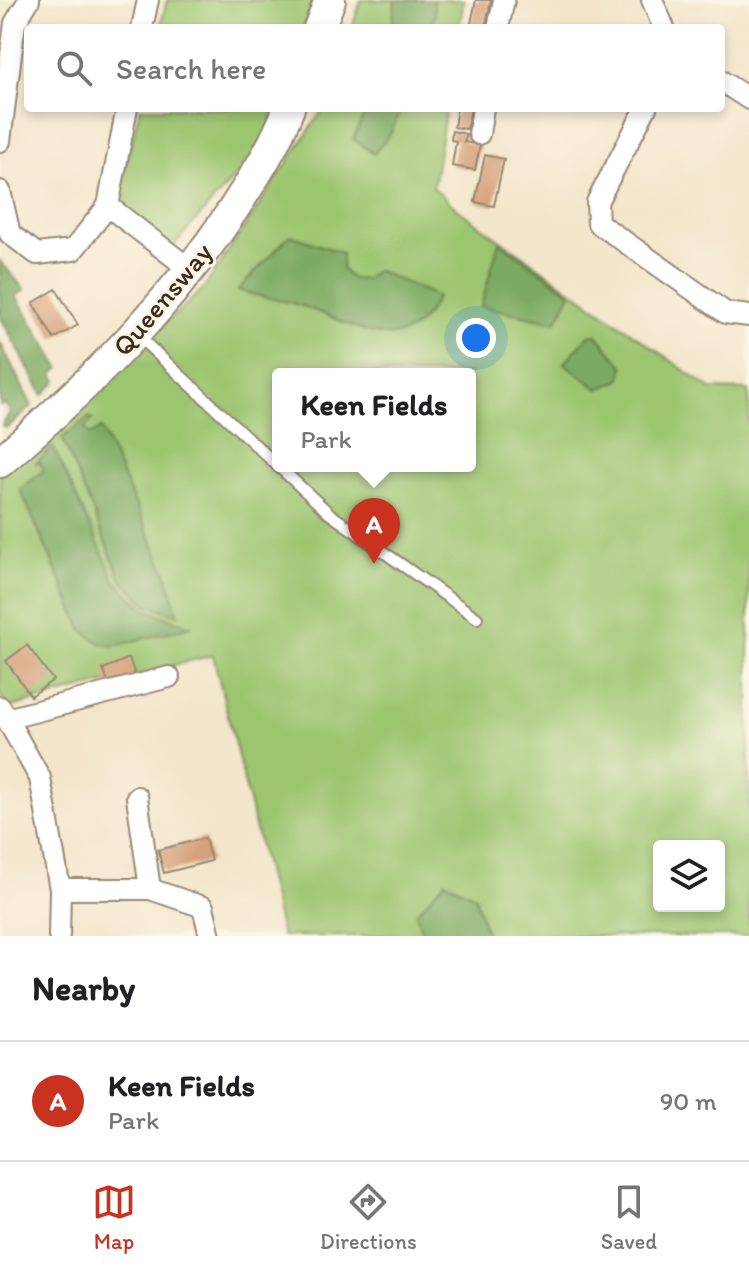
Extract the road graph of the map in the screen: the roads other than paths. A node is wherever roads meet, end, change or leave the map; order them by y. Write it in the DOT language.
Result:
graph roads {
  1 [pos="29,0"];
  2 [pos="148,0"];
  3 [pos="330,0"];
  4 [pos="504,0"];
  5 [pos="652,0"];
  6 [pos="143,24"];
  7 [pos="321,24"];
  8 [pos="499,24"];
  9 [pos="662,24"];
  10 [pos="725,84"];
  11 [pos="749,99"];
  12 [pos="126,112"];
  13 [pos="288,112"];
  14 [pos="482,112"];
  15 [pos="644,112"];
  16 [pos="479,134"];
  17 [pos="0,141"];
  18 [pos="0,191"];
  19 [pos="108,206"];
  20 [pos="192,271"];
  21 [pos="749,316"];
  22 [pos="137,335"];
  23 [pos="272,460"];
  24 [pos="0,462"];
  25 [pos="284,472"];
  26 [pos="477,618"];
  27 [pos="169,677"];
  28 [pos="3,713"];
  29 [pos="137,797"];
  30 [pos="60,889"];
  31 [pos="150,889"];
  32 [pos="59,936"];
  33 [pos="210,936"];
  1 -- 17 [label="street"];
  2 -- 6 [label="street"];
  3 -- 7 [label="main road"];
  4 -- 8 [label="street"];
  5 -- 9 [label="street"];
  10 -- 11 [label="street"];
  12 -- 19 [label="street"];
  13 -- 20 [label="main road, Queensway"];
  14 -- 16 [label="street"];
  15 -- 21 [label="street"];
  18 -- 19 [label="street"];
  19 -- 20 [label="street"];
  20 -- 22 [label="main road, Queensway"];
  22 -- 23 [label="lane"];
  22 -- 24 [label="main road, Queensway"];
  25 -- 26 [label="lane"];
  27 -- 28 [label="street"];
  28 -- 30 [label="street"];
  29 -- 31 [label="street"];
  30 -- 31 [label="street"];
  30 -- 32 [label="street"];
  31 -- 33 [label="street"];
}
